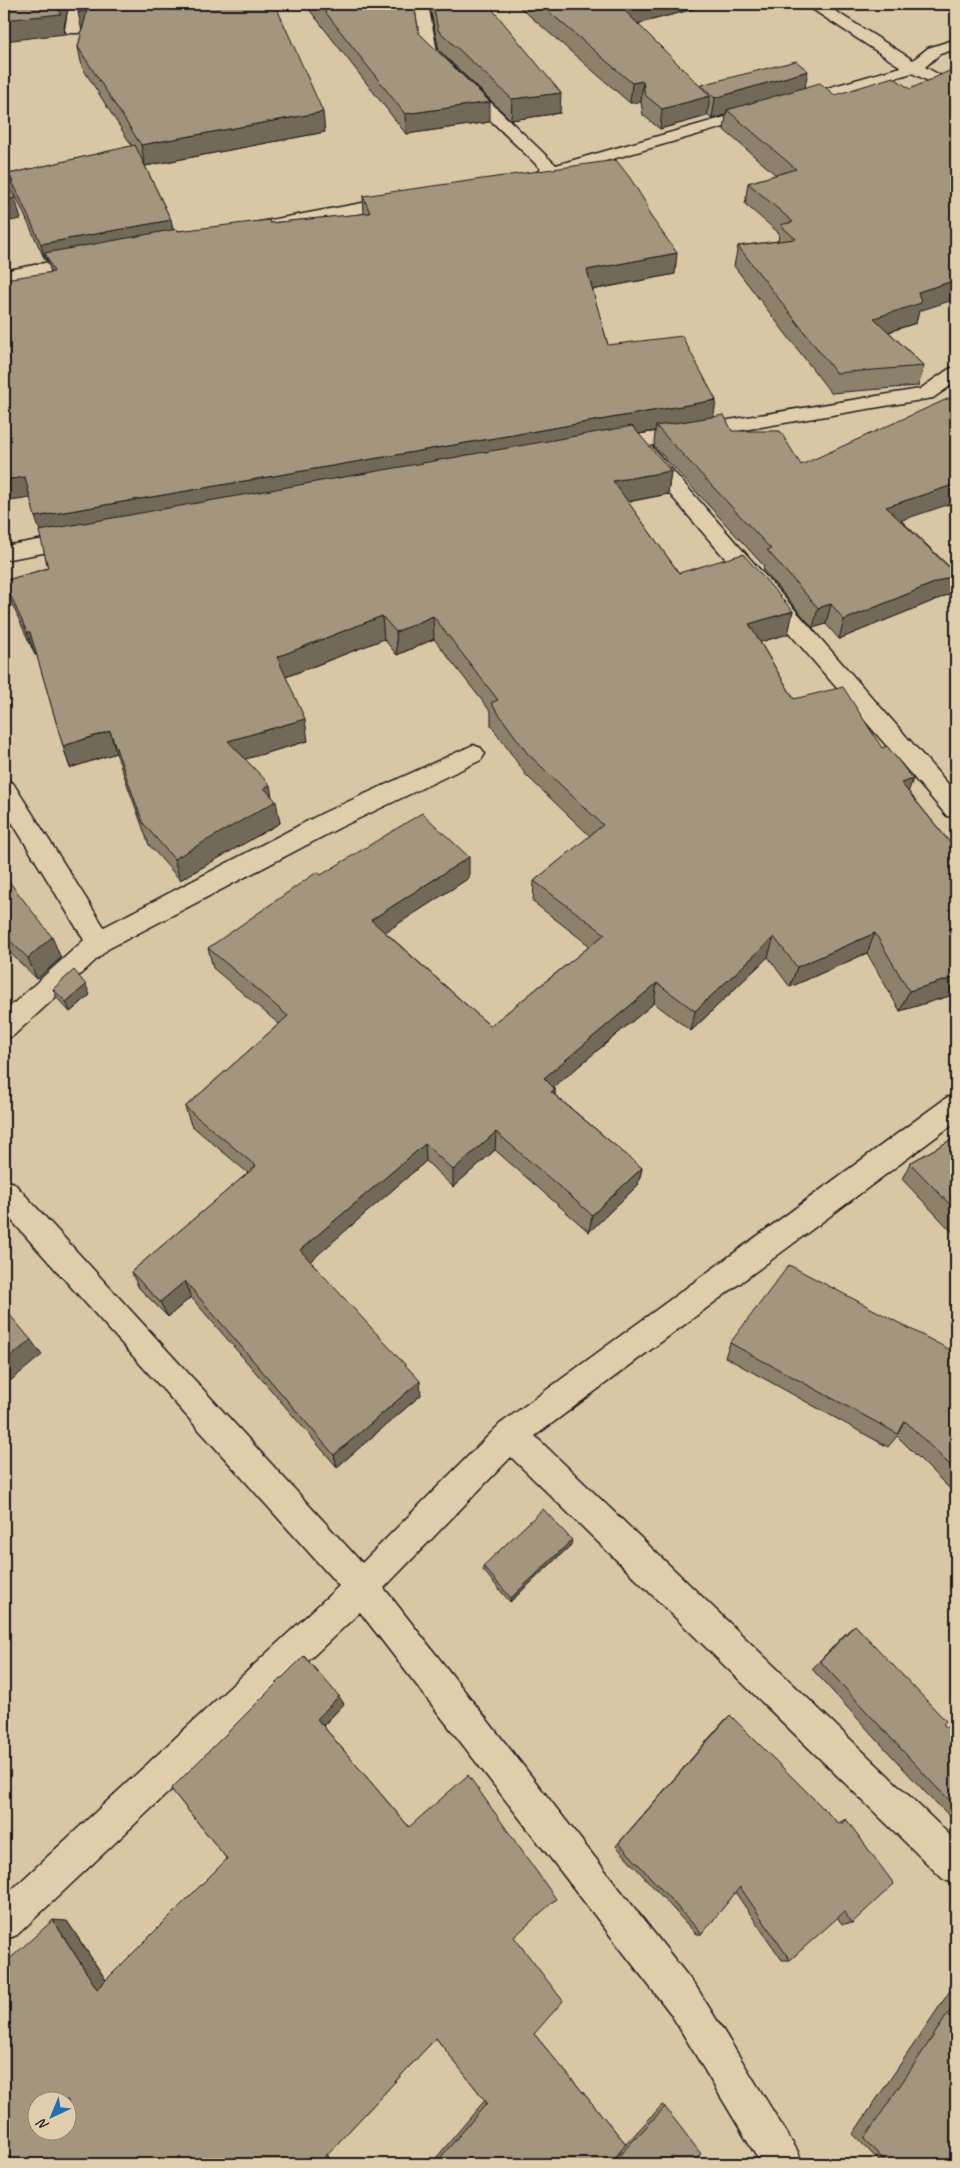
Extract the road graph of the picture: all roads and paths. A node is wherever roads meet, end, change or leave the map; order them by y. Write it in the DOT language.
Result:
graph roads {
  1 [pos="77,4"];
  2 [pos="420,4"];
  3 [pos="814,4"];
  4 [pos="74,30"];
  5 [pos="956,44"];
  6 [pos="914,68"];
  7 [pos="956,90"];
  8 [pos="554,172"];
  9 [pos="525,178"];
  10 [pos="419,198"];
  11 [pos="245,230"];
  12 [pos="100,257"];
  13 [pos="4,276"];
  14 [pos="956,373"];
  15 [pos="635,441"];
  16 [pos="586,450"];
  17 [pos="101,536"];
  18 [pos="4,553"];
  19 [pos="473,754"];
  20 [pos="4,789"];
  21 [pos="956,809"];
  22 [pos="98,942"];
  23 [pos="4,1028"];
  24 [pos="956,1106"];
  25 [pos="4,1192"];
  26 [pos="511,1435"];
  27 [pos="362,1587"];
  28 [pos="956,1866"];
  29 [pos="4,1922"];
  30 [pos="782,2164"];
  1 -- 4 [label="street"];
  2 -- 8 [label="street"];
  3 -- 6 [label="street"];
  5 -- 6 [label="street"];
  6 -- 7 [label="street"];
  6 -- 8 [label="street"];
  8 -- 9 [label="street"];
  10 -- 11 [label="street"];
  12 -- 13 [label="street"];
  14 -- 15 [label="street"];
  15 -- 16 [label="street"];
  15 -- 21 [label="street"];
  17 -- 18 [label="street"];
  19 -- 22 [label="street"];
  20 -- 22 [label="street"];
  22 -- 23 [label="street"];
  24 -- 26 [label="street"];
  25 -- 27 [label="street"];
  26 -- 27 [label="street"];
  26 -- 28 [label="street"];
  27 -- 29 [label="street"];
  27 -- 30 [label="street"];
}
